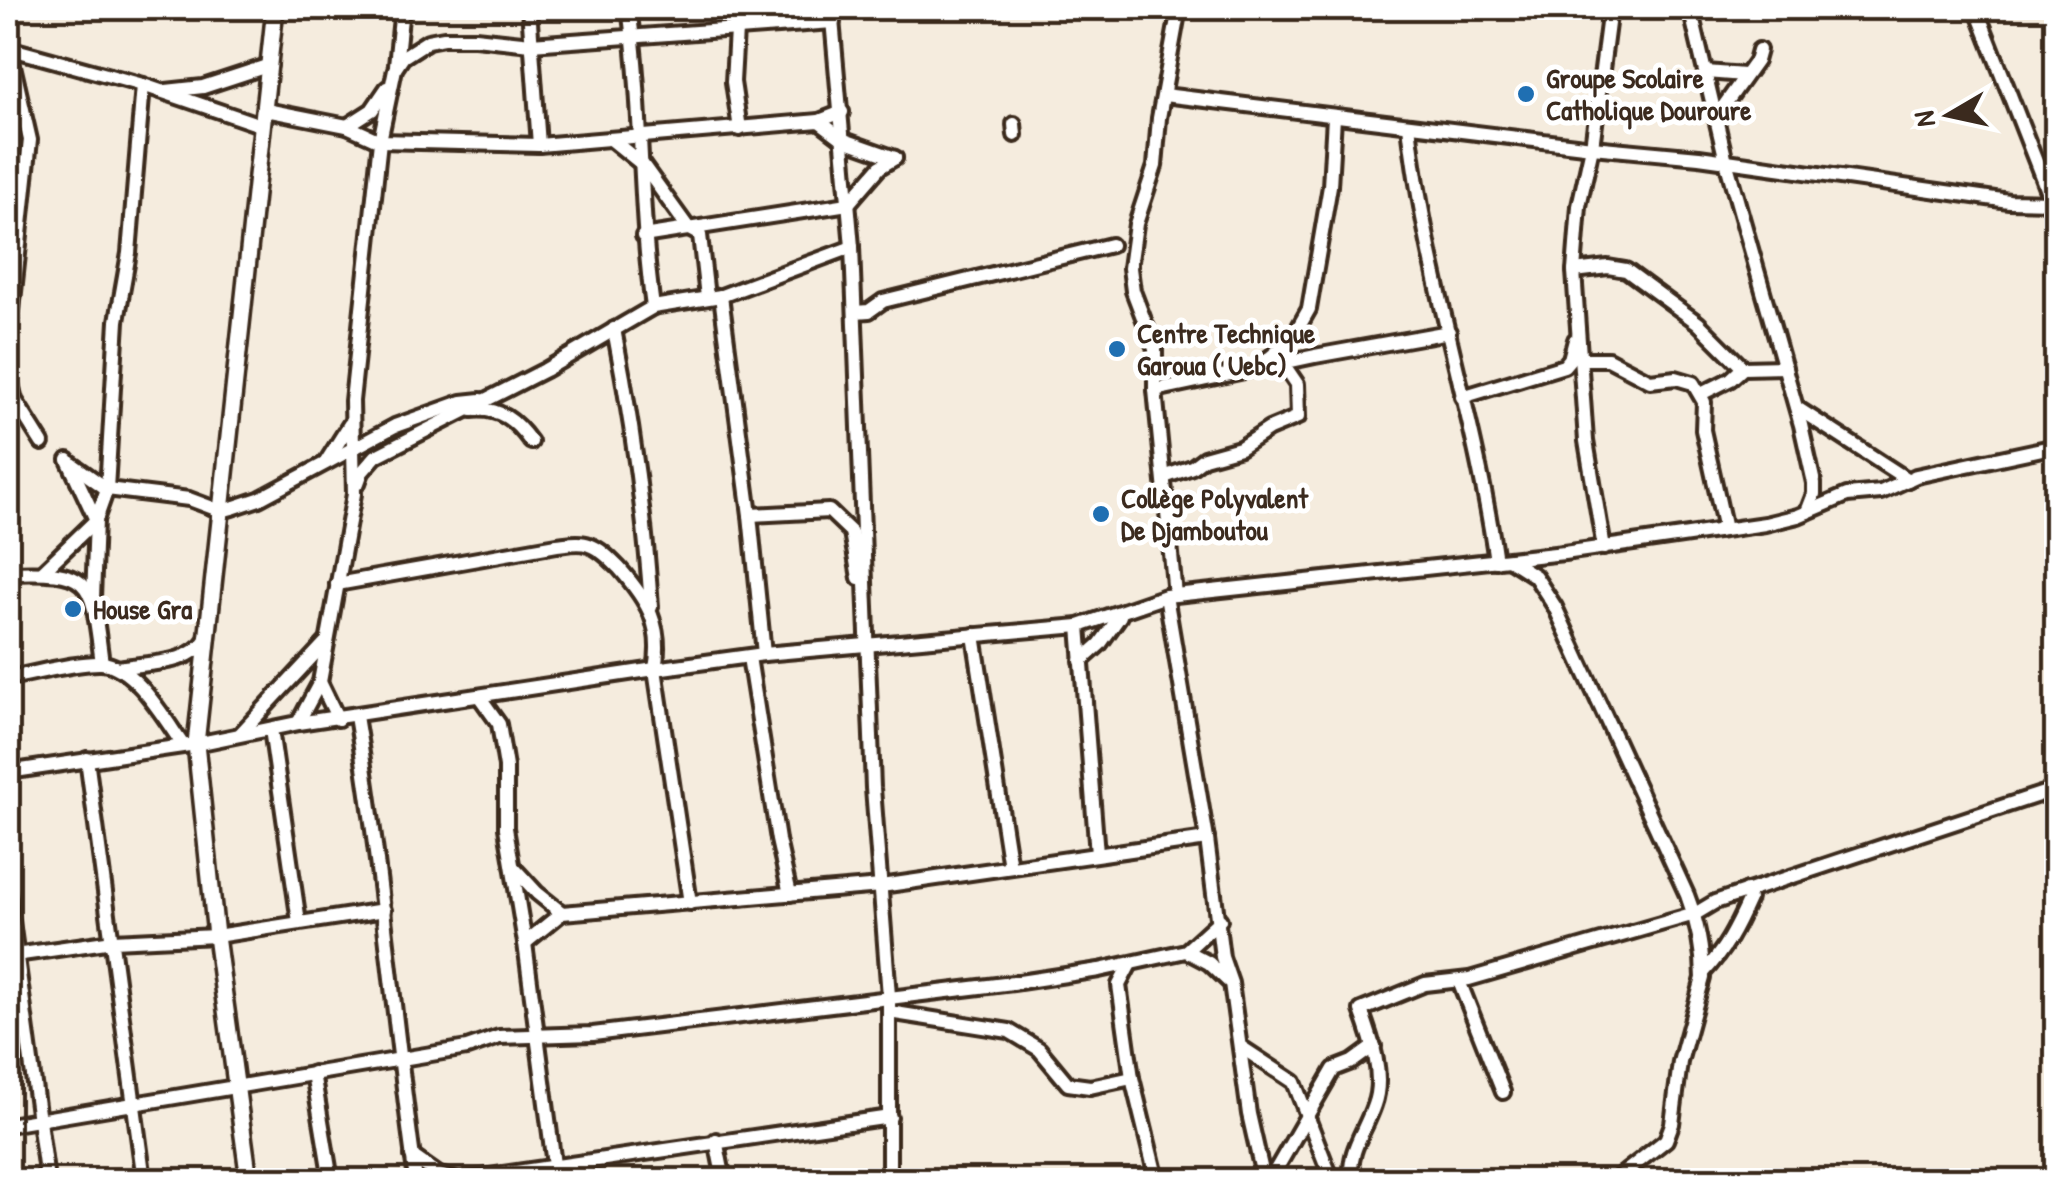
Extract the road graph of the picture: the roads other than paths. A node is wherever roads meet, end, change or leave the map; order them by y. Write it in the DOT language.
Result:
graph roads {
  1 [pos="275,8"];
  2 [pos="402,8"];
  3 [pos="529,8"];
  4 [pos="629,8"];
  5 [pos="732,8"];
  6 [pos="1178,8"];
  7 [pos="1610,8"];
  8 [pos="1690,8"];
  9 [pos="1976,8"];
  10 [pos="832,15"];
  11 [pos="720,29"];
  12 [pos="736,30"];
  13 [pos="633,39"];
  14 [pos="531,44"];
  15 [pos="8,48"];
  16 [pos="1759,50"];
  17 [pos="270,65"];
  18 [pos="395,69"];
  19 [pos="1706,72"];
  20 [pos="1744,75"];
  21 [pos="143,85"];
  22 [pos="162,92"];
  23 [pos="1164,95"];
  24 [pos="842,112"];
  25 [pos="1334,117"];
  26 [pos="264,118"];
  27 [pos="1716,118"];
  28 [pos="818,121"];
  29 [pos="1410,125"];
  30 [pos="347,126"];
  31 [pos="740,129"];
  32 [pos="640,136"];
  33 [pos="612,140"];
  34 [pos="844,140"];
  35 [pos="380,141"];
  36 [pos="539,145"];
  37 [pos="1592,147"];
  38 [pos="1726,161"];
  39 [pos="643,165"];
  40 [pos="848,204"];
  41 [pos="2054,208"];
  42 [pos="8,212"];
  43 [pos="22,220"];
  44 [pos="689,228"];
  45 [pos="643,236"];
  46 [pos="8,237"];
  47 [pos="1111,245"];
  48 [pos="852,247"];
  49 [pos="19,251"];
  50 [pos="1574,271"];
  51 [pos="714,297"];
  52 [pos="653,308"];
  53 [pos="855,312"];
  54 [pos="614,329"];
  55 [pos="1449,332"];
  56 [pos="1576,332"];
  57 [pos="8,349"];
  58 [pos="1582,359"];
  59 [pos="1282,362"];
  60 [pos="1257,367"];
  61 [pos="1785,367"];
  62 [pos="1743,368"];
  63 [pos="8,372"];
  64 [pos="1154,390"];
  65 [pos="1701,394"];
  66 [pos="1462,397"];
  67 [pos="490,398"];
  68 [pos="1797,408"];
  69 [pos="468,411"];
  70 [pos="351,422"];
  71 [pos="531,442"];
  72 [pos="42,443"];
  73 [pos="2056,446"];
  74 [pos="352,451"];
  75 [pos="324,466"];
  76 [pos="1164,477"];
  77 [pos="1908,480"];
  78 [pos="107,489"];
  79 [pos="354,494"];
  80 [pos="221,511"];
  81 [pos="1807,512"];
  82 [pos="750,515"];
  83 [pos="96,520"];
  84 [pos="1716,531"];
  85 [pos="1604,548"];
  86 [pos="1503,560"];
  87 [pos="44,571"];
  88 [pos="8,573"];
  89 [pos="337,584"];
  90 [pos="1170,596"];
  91 [pos="93,598"];
  92 [pos="868,604"];
  93 [pos="651,608"];
  94 [pos="1120,616"];
  95 [pos="1079,628"];
  96 [pos="974,635"];
  97 [pos="207,638"];
  98 [pos="327,641"];
  99 [pos="867,644"];
  100 [pos="764,654"];
  101 [pos="749,657"];
  102 [pos="1080,661"];
  103 [pos="102,662"];
  104 [pos="119,668"];
  105 [pos="654,669"];
  106 [pos="8,678"];
  107 [pos="320,682"];
  108 [pos="479,696"];
  109 [pos="356,716"];
  110 [pos="338,719"];
  111 [pos="298,723"];
  112 [pos="271,729"];
  113 [pos="240,734"];
  114 [pos="189,744"];
  115 [pos="87,759"];
  116 [pos="8,772"];
  117 [pos="2056,790"];
  118 [pos="1208,838"];
  119 [pos="1098,854"];
  120 [pos="512,866"];
  121 [pos="1010,867"];
  122 [pos="880,886"];
  123 [pos="8,891"];
  124 [pos="1746,892"];
  125 [pos="790,894"];
  126 [pos="690,903"];
  127 [pos="384,910"];
  128 [pos="562,913"];
  129 [pos="1694,914"];
  130 [pos="1220,920"];
  131 [pos="299,922"];
  132 [pos="216,936"];
  133 [pos="113,941"];
  134 [pos="525,943"];
  135 [pos="1186,951"];
  136 [pos="12,956"];
  137 [pos="1130,964"];
  138 [pos="1098,970"];
  139 [pos="1702,973"];
  140 [pos="1459,981"];
  141 [pos="1231,983"];
  142 [pos="1119,986"];
  143 [pos="889,996"];
  144 [pos="889,1012"];
  145 [pos="536,1035"];
  146 [pos="1374,1046"];
  147 [pos="1241,1048"];
  148 [pos="399,1058"];
  149 [pos="313,1073"];
  150 [pos="1132,1078"];
  151 [pos="235,1084"];
  152 [pos="1503,1092"];
  153 [pos="131,1106"];
  154 [pos="1307,1114"];
  155 [pos="890,1117"];
  156 [pos="39,1120"];
  157 [pos="8,1125"];
  158 [pos="716,1140"];
  159 [pos="412,1156"];
  160 [pos="530,1170"];
  161 [pos="555,1173"];
  162 [pos="47,1180"];
  163 [pos="144,1180"];
  164 [pos="248,1180"];
  165 [pos="331,1180"];
  166 [pos="416,1180"];
  167 [pos="459,1180"];
  168 [pos="545,1180"];
  169 [pos="724,1180"];
  170 [pos="890,1180"];
  171 [pos="1157,1180"];
  172 [pos="1267,1180"];
  173 [pos="1332,1180"];
  174 [pos="1351,1180"];
  175 [pos="1615,1180"];
  1 -- 17 [label="main road"];
  2 -- 18 [label="street"];
  3 -- 14 [label="street"];
  4 -- 13 [label="street"];
  5 -- 11 [label="street"];
  5 -- 12 [label="street"];
  6 -- 23 [label="street"];
  7 -- 37 [label="street"];
  8 -- 19 [label="street"];
  9 -- 41 [label="street"];
  10 -- 12 [label="street"];
  10 -- 24 [label="street"];
  11 -- 12 [label="street"];
  11 -- 13 [label="street"];
  12 -- 31 [label="street"];
  13 -- 14 [label="street"];
  13 -- 32 [label="street"];
  14 -- 18 [label="street"];
  14 -- 36 [label="street"];
  15 -- 21 [label="street"];
  15 -- 43 [label="street"];
  16 -- 20 [label="street"];
  17 -- 22 [label="street"];
  17 -- 26 [label="main road"];
  18 -- 30 [label="street"];
  18 -- 35 [label="street"];
  19 -- 20 [label="street"];
  19 -- 27 [label="street"];
  20 -- 27 [label="street"];
  21 -- 22 [label="street"];
  21 -- 78 [label="street"];
  22 -- 26 [label="street"];
  23 -- 25 [label="street"];
  23 -- 64 [label="street"];
  24 -- 28 [label="street"];
  24 -- 34 [label="street"];
  25 -- 29 [label="street"];
  25 -- 60 [label="street"];
  26 -- 30 [label="street"];
  26 -- 80 [label="main road"];
  27 -- 38 [label="street"];
  28 -- 31 [label="street"];
  28 -- 34 [label="street"];
  29 -- 37 [label="street"];
  29 -- 55 [label="street"];
  30 -- 35 [label="street"];
  31 -- 32 [label="street"];
  32 -- 33 [label="street"];
  32 -- 39 [label="street"];
  33 -- 36 [label="street"];
  33 -- 39 [label="street"];
  34 -- 40 [label="street"];
  34 -- 40 [label="street"];
  35 -- 36 [label="street"];
  35 -- 70 [label="street"];
  37 -- 38 [label="street"];
  37 -- 50 [label="street"];
  38 -- 41 [label="street"];
  38 -- 61 [label="street"];
  39 -- 44 [label="street"];
  39 -- 45 [label="street"];
  40 -- 44 [label="street"];
  40 -- 48 [label="street"];
  42 -- 43 [label="street"];
  43 -- 49 [label="street"];
  44 -- 45 [label="street"];
  44 -- 51 [label="street"];
  45 -- 52 [label="street"];
  46 -- 49 [label="street"];
  47 -- 53 [label="street"];
  48 -- 51 [label="street"];
  48 -- 53 [label="street"];
  49 -- 57 [label="street"];
  50 -- 56 [label="street"];
  50 -- 62 [label="street"];
  51 -- 52 [label="street"];
  51 -- 82 [label="street"];
  52 -- 54 [label="street"];
  53 -- 92 [label="street"];
  54 -- 67 [label="street"];
  54 -- 93 [label="street"];
  55 -- 59 [label="street"];
  55 -- 66 [label="street"];
  56 -- 58 [label="street"];
  56 -- 66 [label="street"];
  58 -- 65 [label="street"];
  58 -- 85 [label="street"];
  59 -- 60 [label="street"];
  59 -- 76 [label="street"];
  60 -- 64 [label="street"];
  61 -- 62 [label="street"];
  61 -- 68 [label="street"];
  62 -- 65 [label="street"];
  63 -- 72 [label="street"];
  64 -- 76 [label="street"];
  65 -- 84 [label="street"];
  66 -- 86 [label="street"];
  67 -- 69 [label="street"];
  67 -- 74 [label="street"];
  68 -- 77 [label="street"];
  68 -- 81 [label="street"];
  69 -- 71 [label="street"];
  69 -- 79 [label="street"];
  70 -- 74 [label="street"];
  70 -- 75 [label="street"];
  73 -- 77 [label="street"];
  74 -- 75 [label="street"];
  74 -- 79 [label="street"];
  75 -- 80 [label="street"];
  76 -- 90 [label="street"];
  77 -- 81 [label="street"];
  78 -- 80 [label="street"];
  78 -- 83 [label="street"];
  78 -- 83 [label="street"];
  79 -- 89 [label="street"];
  80 -- 97 [label="main road"];
  81 -- 84 [label="street"];
  82 -- 92 [label="street"];
  82 -- 100 [label="street"];
  83 -- 87 [label="street"];
  83 -- 91 [label="street"];
  84 -- 85 [label="street"];
  85 -- 86 [label="street"];
  86 -- 90 [label="street"];
  86 -- 129 [label="street"];
  87 -- 88 [label="street"];
  87 -- 91 [label="street"];
  89 -- 93 [label="street"];
  89 -- 98 [label="street"];
  90 -- 94 [label="street"];
  90 -- 95 [label="street"];
  90 -- 118 [label="street"];
  91 -- 103 [label="street"];
  92 -- 99 [label="street"];
  93 -- 105 [label="street"];
  94 -- 95 [label="street"];
  94 -- 102 [label="street"];
  95 -- 96 [label="street"];
  95 -- 102 [label="street"];
  96 -- 99 [label="street"];
  96 -- 121 [label="street"];
  97 -- 104 [label="street"];
  97 -- 114 [label="main road"];
  98 -- 107 [label="street"];
  98 -- 113 [label="street"];
  99 -- 100 [label="street"];
  99 -- 122 [label="street"];
  100 -- 101 [label="street"];
  101 -- 105 [label="street"];
  101 -- 125 [label="street"];
  102 -- 119 [label="street"];
  103 -- 104 [label="street"];
  103 -- 106 [label="street"];
  104 -- 114 [label="street"];
  105 -- 108 [label="street"];
  105 -- 126 [label="street"];
  107 -- 110 [label="street"];
  107 -- 111 [label="street"];
  108 -- 109 [label="street"];
  108 -- 120 [label="street"];
  109 -- 110 [label="street"];
  109 -- 127 [label="street"];
  110 -- 111 [label="street"];
  111 -- 112 [label="street"];
  112 -- 113 [label="street"];
  112 -- 131 [label="street"];
  113 -- 114 [label="street"];
  114 -- 115 [label="street"];
  114 -- 132 [label="main road"];
  115 -- 116 [label="street"];
  115 -- 133 [label="street"];
  117 -- 124 [label="street"];
  118 -- 119 [label="street"];
  118 -- 130 [label="street"];
  119 -- 121 [label="street"];
  120 -- 128 [label="street"];
  120 -- 134 [label="street"];
  121 -- 122 [label="street"];
  122 -- 125 [label="street"];
  122 -- 143 [label="street"];
  123 -- 136 [label="street"];
  124 -- 129 [label="street"];
  124 -- 139 [label="street"];
  125 -- 126 [label="street"];
  126 -- 128 [label="street"];
  127 -- 131 [label="street"];
  127 -- 148 [label="street"];
  128 -- 134 [label="street"];
  129 -- 139 [label="street"];
  129 -- 140 [label="street"];
  130 -- 135 [label="street"];
  130 -- 141 [label="street"];
  131 -- 132 [label="street"];
  132 -- 133 [label="street"];
  132 -- 151 [label="main road"];
  133 -- 136 [label="street"];
  133 -- 153 [label="street"];
  134 -- 145 [label="street"];
  135 -- 137 [label="street"];
  135 -- 141 [label="street"];
  136 -- 156 [label="street"];
  137 -- 138 [label="street"];
  137 -- 142 [label="street"];
  138 -- 142 [label="street"];
  138 -- 143 [label="street"];
  139 -- 175 [label="street"];
  140 -- 146 [label="street"];
  140 -- 152 [label="street"];
  141 -- 147 [label="street"];
  142 -- 150 [label="street"];
  143 -- 144 [label="street"];
  143 -- 145 [label="street"];
  144 -- 150 [label="street"];
  144 -- 155 [label="street"];
  145 -- 148 [label="street"];
  145 -- 161 [label="street"];
  146 -- 154 [label="street"];
  146 -- 174 [label="street"];
  147 -- 154 [label="street"];
  147 -- 172 [label="street"];
  148 -- 149 [label="street"];
  148 -- 159 [label="street"];
  149 -- 151 [label="street"];
  149 -- 165 [label="street"];
  150 -- 171 [label="street"];
  151 -- 153 [label="street"];
  151 -- 164 [label="main road"];
  153 -- 156 [label="street"];
  153 -- 163 [label="street"];
  154 -- 172 [label="street"];
  154 -- 173 [label="street"];
  155 -- 158 [label="street"];
  155 -- 170 [label="street"];
  156 -- 157 [label="street"];
  156 -- 162 [label="street"];
  158 -- 161 [label="street"];
  158 -- 169 [label="street"];
  159 -- 166 [label="street"];
  159 -- 167 [label="street"];
  160 -- 161 [label="street"];
  160 -- 167 [label="street"];
  160 -- 168 [label="street"];
}
